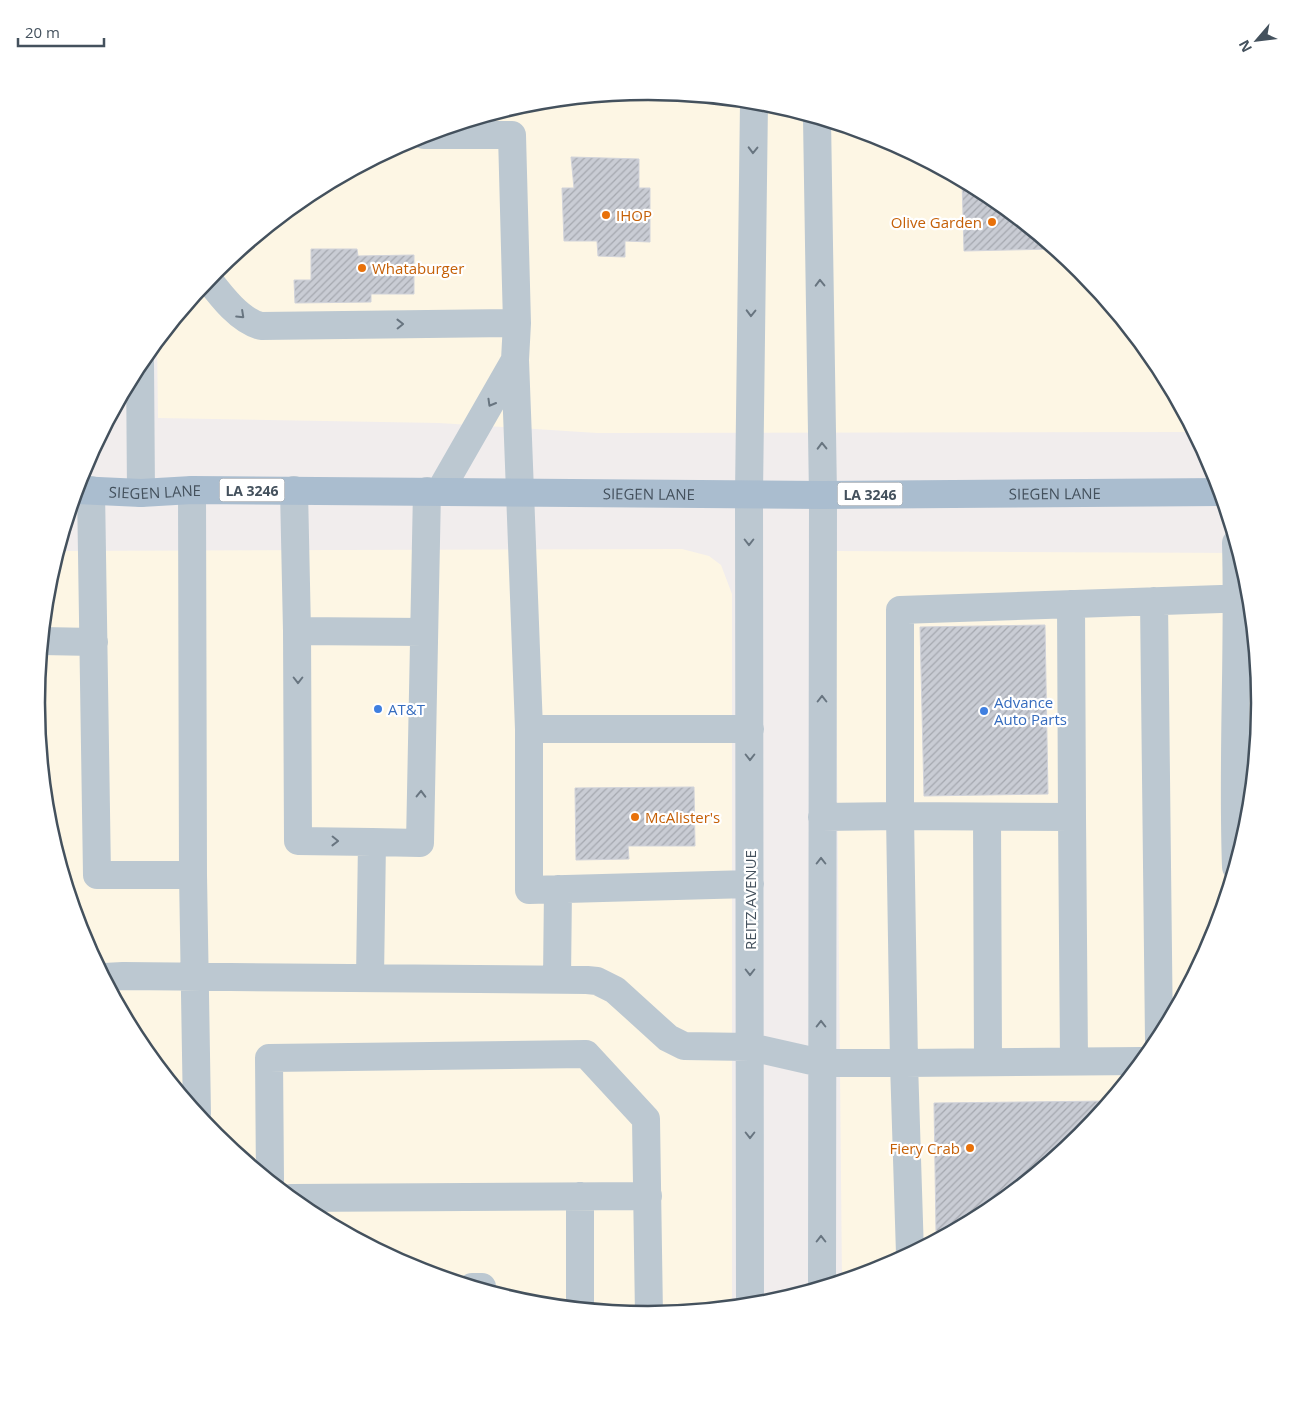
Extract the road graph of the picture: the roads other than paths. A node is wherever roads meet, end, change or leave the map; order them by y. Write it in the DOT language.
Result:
graph roads {
  1 [pos="754,110"];
  2 [pos="818,125"];
  3 [pos="447,135"];
  4 [pos="214,286"];
  5 [pos="517,323"];
  6 [pos="515,360"];
  7 [pos="140,379"];
  8 [pos="84,490"];
  9 [pos="192,490"];
  10 [pos="294,490"];
  11 [pos="84,491"];
  12 [pos="434,491"];
  13 [pos="520,492"];
  14 [pos="1213,492"];
  15 [pos="140,493"];
  16 [pos="749,494"];
  17 [pos="823,495"];
  18 [pos="1242,598"];
  19 [pos="1154,601"];
  20 [pos="1072,604"];
  21 [pos="1244,606"];
  22 [pos="297,631"];
  23 [pos="424,632"];
  24 [pos="48,642"];
  25 [pos="94,642"];
  26 [pos="529,729"];
  27 [pos="750,729"];
  28 [pos="900,816"];
  29 [pos="822,817"];
  30 [pos="986,817"];
  31 [pos="1072,817"];
  32 [pos="372,842"];
  33 [pos="1235,843"];
  34 [pos="193,875"];
  35 [pos="750,884"];
  36 [pos="558,889"];
  37 [pos="111,977"];
  38 [pos="195,977"];
  39 [pos="370,978"];
  40 [pos="557,979"];
  41 [pos="1159,1025"];
  42 [pos="750,1046"];
  43 [pos="1074,1061"];
  44 [pos="1134,1061"];
  45 [pos="988,1062"];
  46 [pos="904,1063"];
  47 [pos="821,1064"];
  48 [pos="197,1103"];
  49 [pos="270,1173"];
  50 [pos="580,1196"];
  51 [pos="648,1196"];
  52 [pos="303,1198"];
  53 [pos="910,1247"];
  54 [pos="822,1281"];
  55 [pos="750,1298"];
  56 [pos="580,1303"];
  57 [pos="649,1307"];
  1 -- 16 [label="street, REITZ AVENUE, one-way"];
  17 -- 2 [label="street, one-way"];
  3 -- 5 [label="street"];
  4 -- 5 [label="street, one-way"];
  5 -- 6 [label="street"];
  6 -- 12 [label="street, one-way"];
  6 -- 13 [label="street"];
  7 -- 15 [label="street"];
  8 -- 15 [label="main road, SIEGEN LANE / LA 3246"];
  9 -- 10 [label="main road, SIEGEN LANE / LA 3246"];
  9 -- 15 [label="main road, SIEGEN LANE / LA 3246"];
  9 -- 34 [label="street"];
  10 -- 12 [label="main road, SIEGEN LANE / LA 3246"];
  10 -- 22 [label="street"];
  11 -- 25 [label="street"];
  12 -- 13 [label="main road, SIEGEN LANE / LA 3246"];
  12 -- 23 [label="street"];
  13 -- 16 [label="main road, SIEGEN LANE / LA 3246"];
  13 -- 26 [label="street"];
  14 -- 17 [label="main road, SIEGEN LANE / LA 3246"];
  16 -- 17 [label="main road, SIEGEN LANE / LA 3246"];
  16 -- 27 [label="street, REITZ AVENUE, one-way"];
  29 -- 17 [label="street, one-way"];
  18 -- 19 [label="street"];
  19 -- 20 [label="street"];
  19 -- 41 [label="street"];
  20 -- 28 [label="street"];
  20 -- 31 [label="street"];
  21 -- 33 [label="street"];
  22 -- 23 [label="street"];
  22 -- 32 [label="street, one-way"];
  32 -- 23 [label="street, one-way"];
  24 -- 25 [label="street"];
  25 -- 34 [label="street"];
  26 -- 27 [label="street"];
  26 -- 36 [label="street"];
  27 -- 35 [label="street, REITZ AVENUE, one-way"];
  28 -- 29 [label="street"];
  28 -- 30 [label="street"];
  28 -- 46 [label="street"];
  47 -- 29 [label="street, one-way"];
  30 -- 31 [label="street"];
  30 -- 45 [label="street"];
  31 -- 43 [label="street"];
  32 -- 39 [label="street"];
  34 -- 38 [label="street"];
  35 -- 36 [label="street"];
  35 -- 42 [label="street, REITZ AVENUE, one-way"];
  36 -- 40 [label="street"];
  37 -- 38 [label="street"];
  38 -- 39 [label="street"];
  38 -- 48 [label="street"];
  39 -- 40 [label="street"];
  40 -- 42 [label="street"];
  42 -- 47 [label="street"];
  42 -- 55 [label="street, REITZ AVENUE, one-way"];
  43 -- 44 [label="street"];
  43 -- 45 [label="street"];
  45 -- 46 [label="street"];
  46 -- 47 [label="street"];
  46 -- 53 [label="street"];
  54 -- 47 [label="street, one-way"];
  49 -- 51 [label="street"];
  50 -- 51 [label="street"];
  50 -- 52 [label="street"];
  50 -- 56 [label="street"];
  51 -- 57 [label="street"];
}
